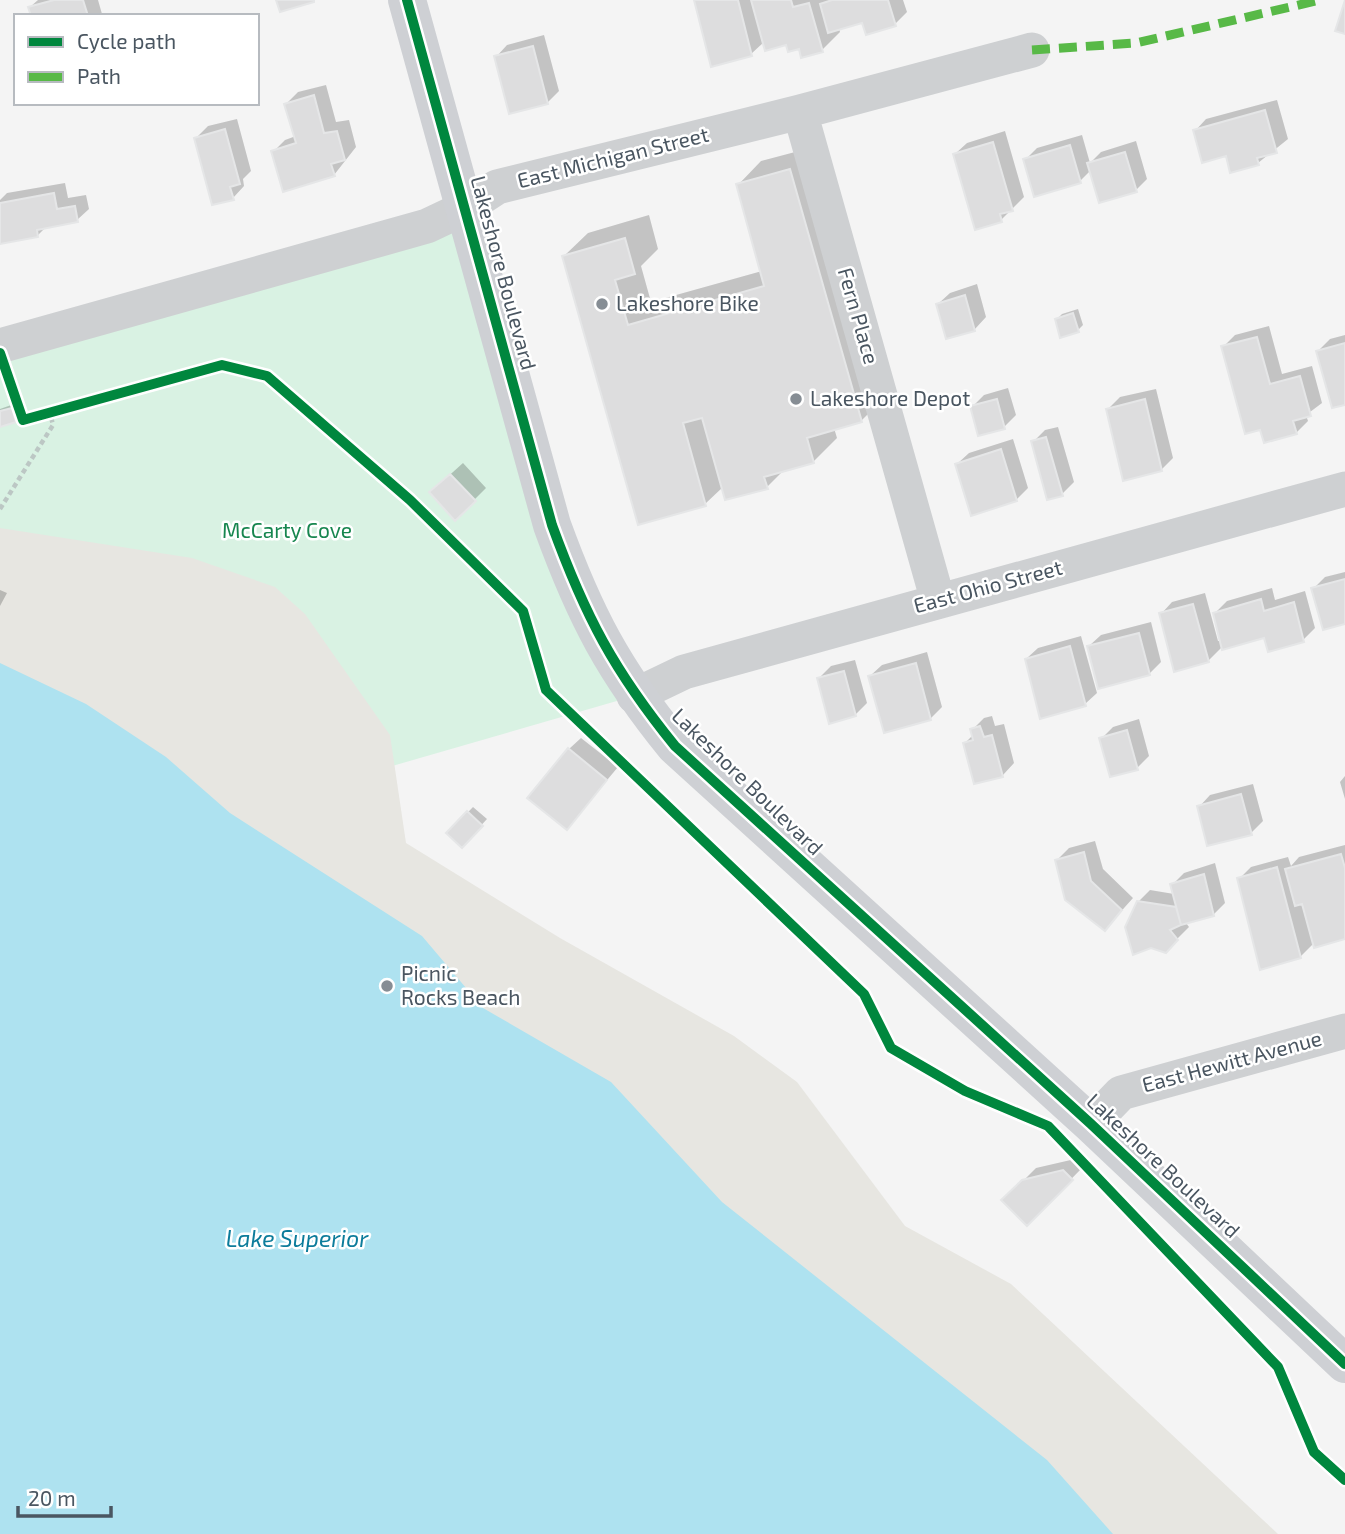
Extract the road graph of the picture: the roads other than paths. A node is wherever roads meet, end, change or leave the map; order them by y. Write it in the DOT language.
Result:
graph roads {
  1 [pos="407,0"];
  2 [pos="1032,50"];
  3 [pos="800,112"];
  4 [pos="465,208"];
  5 [pos="0,346"];
  6 [pos="1345,489"];
  7 [pos="938,601"];
  8 [pos="634,696"];
  9 [pos="1345,1031"];
  10 [pos="1091,1124"];
  11 [pos="1345,1364"];
  1 -- 4 [label="street, Lakeshore Boulevard"];
  2 -- 3 [label="street, East Michigan Street"];
  3 -- 4 [label="street, East Michigan Street"];
  3 -- 7 [label="street, Fern Place"];
  4 -- 5 [label="street, East Michigan Street"];
  4 -- 8 [label="street, Lakeshore Boulevard"];
  6 -- 7 [label="street, East Ohio Street"];
  7 -- 8 [label="street, East Ohio Street"];
  8 -- 10 [label="street, Lakeshore Boulevard"];
  9 -- 10 [label="street, East Hewitt Avenue"];
  10 -- 11 [label="street, Lakeshore Boulevard"];
}
